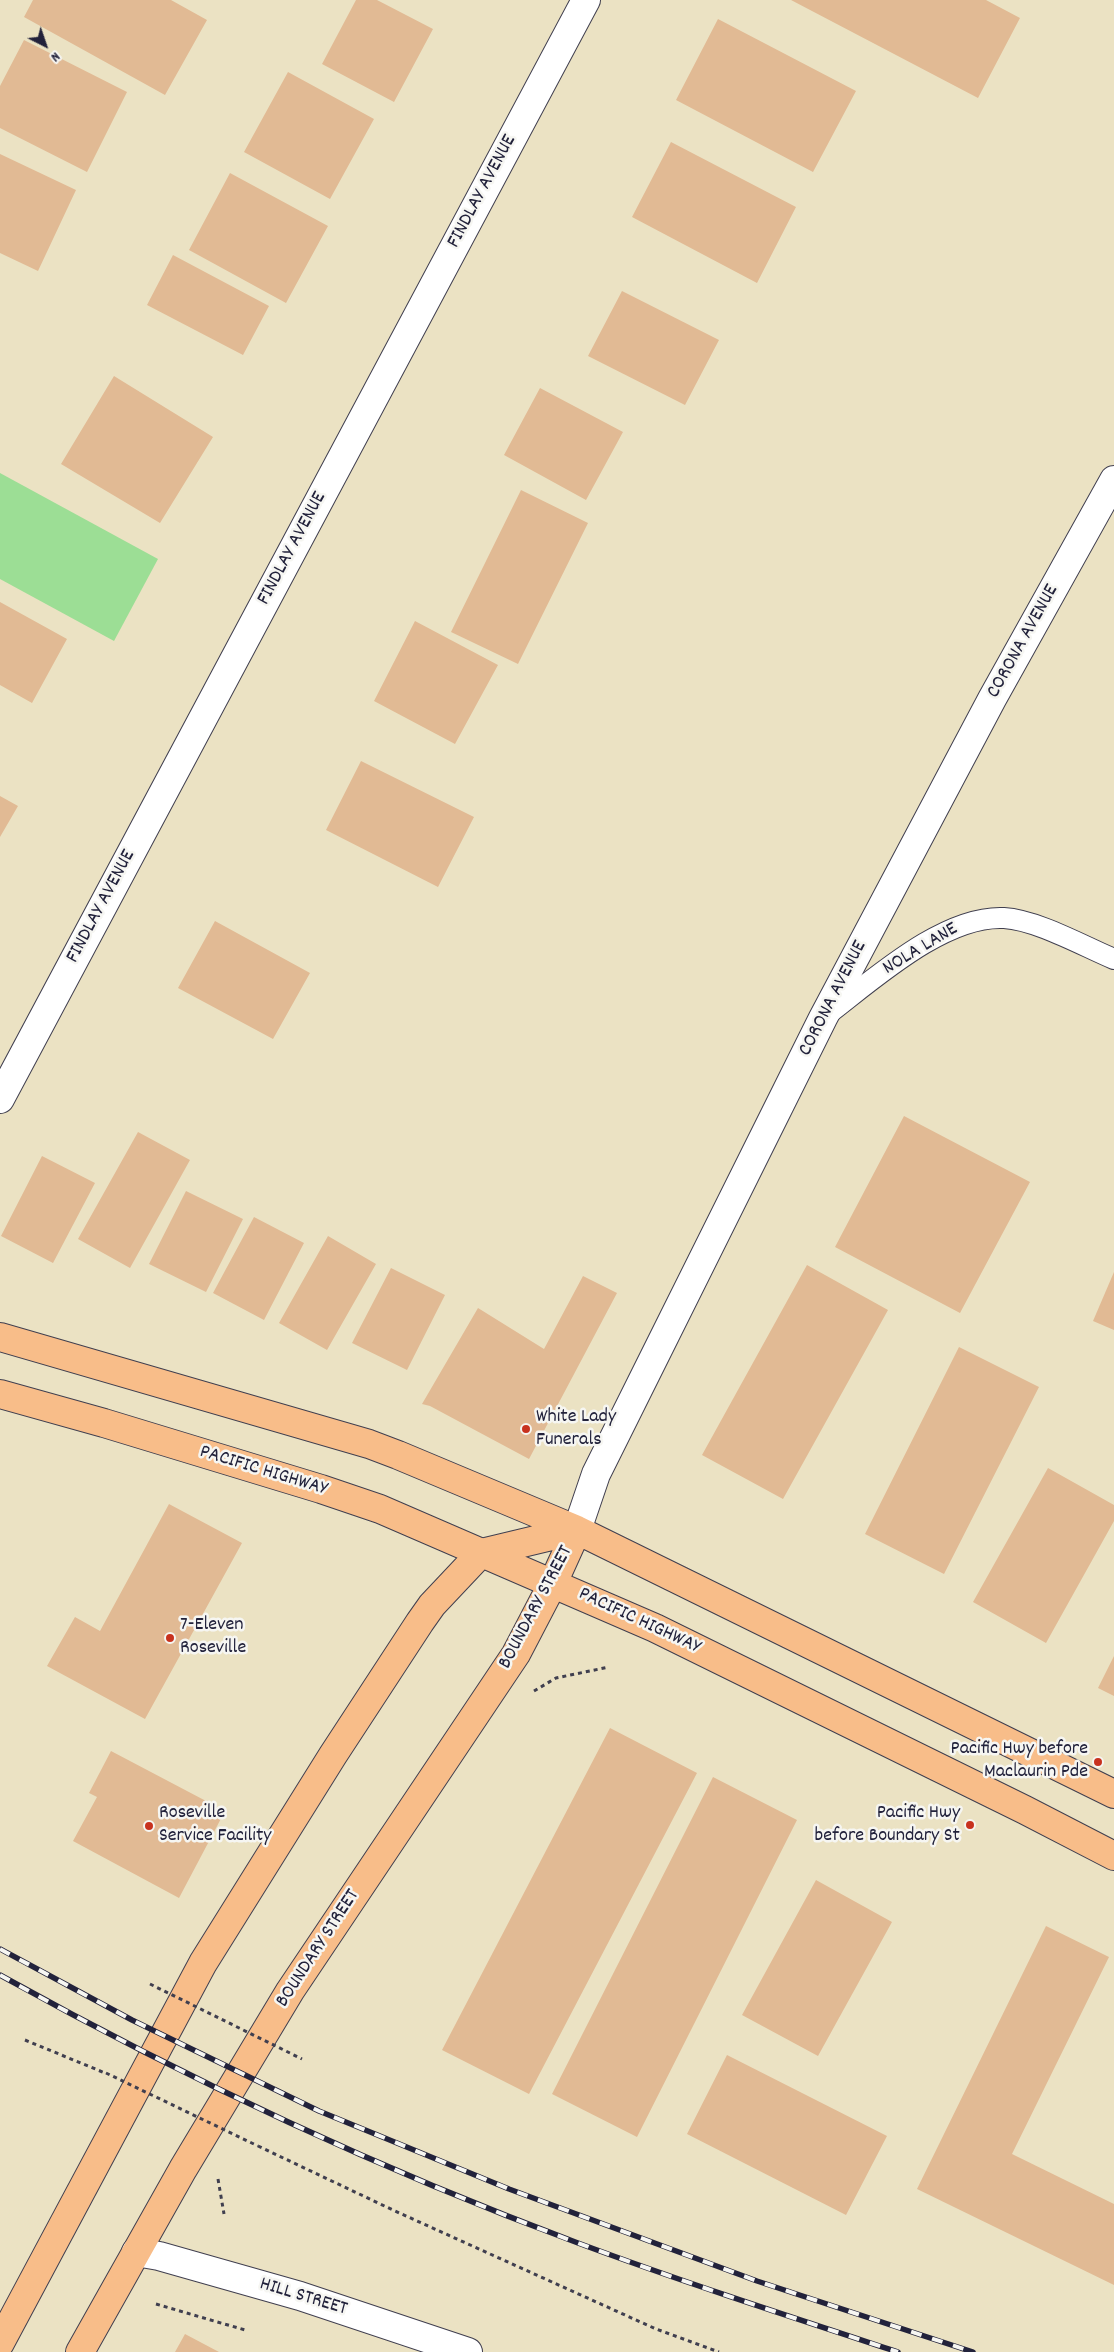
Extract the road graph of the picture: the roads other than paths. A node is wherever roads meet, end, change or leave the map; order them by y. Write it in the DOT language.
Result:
graph roads {
  1 [pos="586,0"];
  2 [pos="1114,480"];
  3 [pos="1114,959"];
  4 [pos="824,1018"];
  5 [pos="0,1099"];
  6 [pos="0,1337"];
  7 [pos="0,1394"];
  8 [pos="577,1530"];
  9 [pos="481,1553"];
  10 [pos="553,1582"];
  11 [pos="1114,1794"];
  12 [pos="1114,1856"];
  13 [pos="136,2252"];
  14 [pos="0,2343"];
  15 [pos="80,2352"];
  16 [pos="468,2352"];
  1 -- 5 [label="street, FINDLAY AVENUE"];
  2 -- 4 [label="street, CORONA AVENUE"];
  3 -- 4 [label="lane, NOLA LANE"];
  4 -- 8 [label="street, CORONA AVENUE"];
  6 -- 8 [label="highway"];
  7 -- 9 [label="highway, PACIFIC HIGHWAY"];
  8 -- 9 [label="highway, BOUNDARY STREET"];
  8 -- 10 [label="highway, BOUNDARY STREET"];
  8 -- 11 [label="highway"];
  9 -- 10 [label="highway, PACIFIC HIGHWAY"];
  9 -- 14 [label="highway"];
  10 -- 12 [label="highway, PACIFIC HIGHWAY"];
  10 -- 13 [label="highway, BOUNDARY STREET"];
  13 -- 15 [label="highway, BOUNDARY STREET"];
  13 -- 16 [label="street, HILL STREET"];
}
